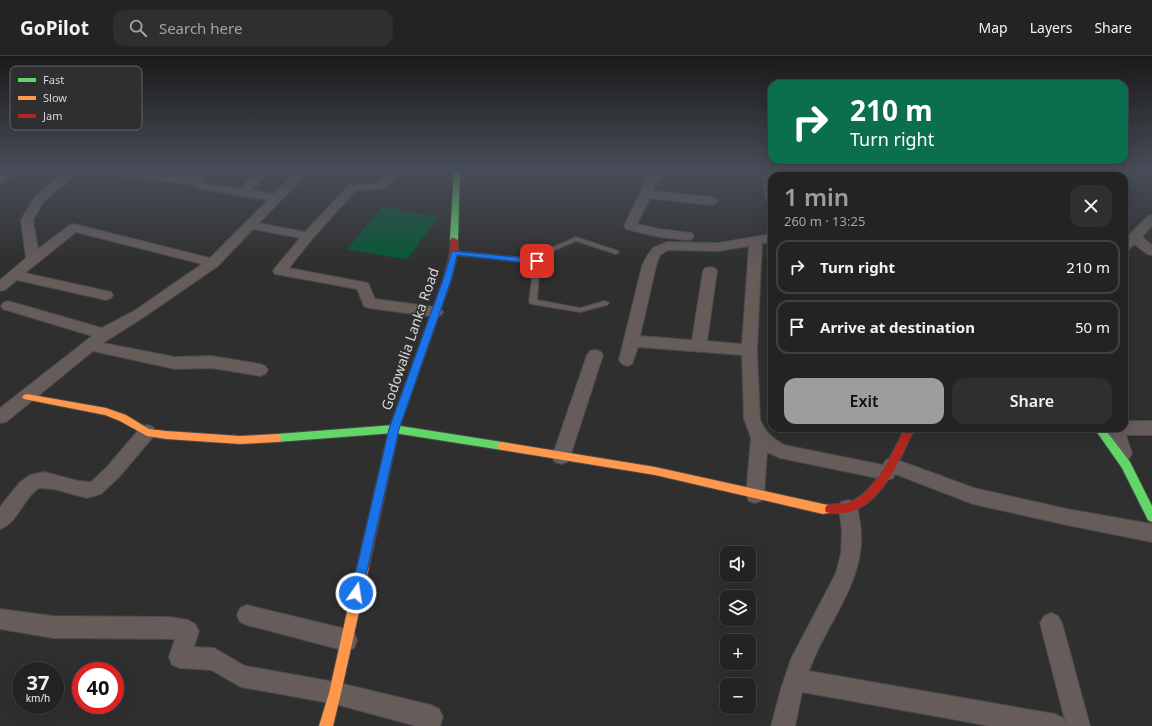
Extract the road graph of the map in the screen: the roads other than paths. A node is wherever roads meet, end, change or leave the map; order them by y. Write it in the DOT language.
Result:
graph roads {
  1 [pos="38,201"];
  2 [pos="273,201"];
  3 [pos="340,201"];
  4 [pos="456,201"];
  5 [pos="642,201"];
  6 [pos="1152,219"];
  7 [pos="249,225"];
  8 [pos="308,236"];
  9 [pos="729,237"];
  10 [pos="768,239"];
  11 [pos="756,241"];
  12 [pos="1129,242"];
  13 [pos="616,252"];
  14 [pos="1152,252"];
  15 [pos="454,253"];
  16 [pos="33,259"];
  17 [pos="537,261"];
  18 [pos="213,263"];
  19 [pos="710,270"];
  20 [pos="14,274"];
  21 [pos="0,287"];
  22 [pos="106,295"];
  23 [pos="605,303"];
  24 [pos="8,306"];
  25 [pos="436,312"];
  26 [pos="104,334"];
  27 [pos="632,341"];
  28 [pos="89,345"];
  29 [pos="699,346"];
  30 [pos="749,350"];
  31 [pos="594,355"];
  32 [pos="627,360"];
  33 [pos="260,370"];
  34 [pos="27,397"];
  35 [pos="0,417"];
  36 [pos="1128,428"];
  37 [pos="1152,428"];
  38 [pos="394,429"];
  39 [pos="147,432"];
  40 [pos="908,432"];
  41 [pos="1102,432"];
  42 [pos="1116,432"];
  43 [pos="760,436"];
  44 [pos="561,457"];
  45 [pos="1126,465"];
  46 [pos="889,469"];
  47 [pos="755,495"];
  48 [pos="848,508"];
  49 [pos="1152,517"];
  50 [pos="0,521"];
  51 [pos="1152,533"];
  52 [pos="247,615"];
  53 [pos="0,619"];
  54 [pos="1051,623"];
  55 [pos="346,640"];
  56 [pos="795,680"];
  57 [pos="335,693"];
  58 [pos="326,726"];
  59 [pos="428,726"];
  60 [pos="783,726"];
  61 [pos="1055,726"];
  62 [pos="1078,726"];
  1 -- 16 [label="street"];
  2 -- 7 [label="street"];
  3 -- 8 [label="street"];
  4 -- 15 [label="street, Godowalia Lanka Road"];
  5 -- 9 [label="street"];
  6 -- 12 [label="street"];
  7 -- 8 [label="street"];
  7 -- 18 [label="street"];
  8 -- 25 [label="street"];
  10 -- 11 [label="street"];
  11 -- 27 [label="street"];
  11 -- 30 [label="street"];
  12 -- 14 [label="street"];
  13 -- 17 [label="lane"];
  15 -- 17 [label="lane"];
  15 -- 25 [label="street, Godowalia Lanka Road"];
  16 -- 18 [label="street"];
  16 -- 20 [label="street"];
  17 -- 23 [label="lane"];
  18 -- 26 [label="street"];
  19 -- 29 [label="street"];
  20 -- 21 [label="street"];
  20 -- 22 [label="street"];
  24 -- 26 [label="street"];
  25 -- 38 [label="street, Godowalia Lanka Road"];
  26 -- 28 [label="street"];
  27 -- 29 [label="street"];
  27 -- 32 [label="street"];
  28 -- 33 [label="street"];
  28 -- 34 [label="street"];
  29 -- 30 [label="street"];
  30 -- 43 [label="street"];
  31 -- 44 [label="street"];
  34 -- 35 [label="street"];
  34 -- 39 [label="street"];
  36 -- 37 [label="street"];
  38 -- 39 [label="street"];
  38 -- 44 [label="street"];
  38 -- 55 [label="street, Godowalia Lanka Road"];
  39 -- 50 [label="street"];
  40 -- 46 [label="street"];
  41 -- 45 [label="street"];
  42 -- 45 [label="street"];
  43 -- 46 [label="street"];
  43 -- 47 [label="street"];
  44 -- 47 [label="street"];
  45 -- 49 [label="street"];
  46 -- 48 [label="street"];
  46 -- 51 [label="street"];
  47 -- 48 [label="street"];
  48 -- 56 [label="street"];
  52 -- 55 [label="street"];
  53 -- 57 [label="street"];
  54 -- 62 [label="street"];
  55 -- 57 [label="street, Godowalia Lanka Road"];
  56 -- 60 [label="street"];
  56 -- 61 [label="street"];
  57 -- 58 [label="street, Godowalia Lanka Road"];
  57 -- 59 [label="street"];
}
